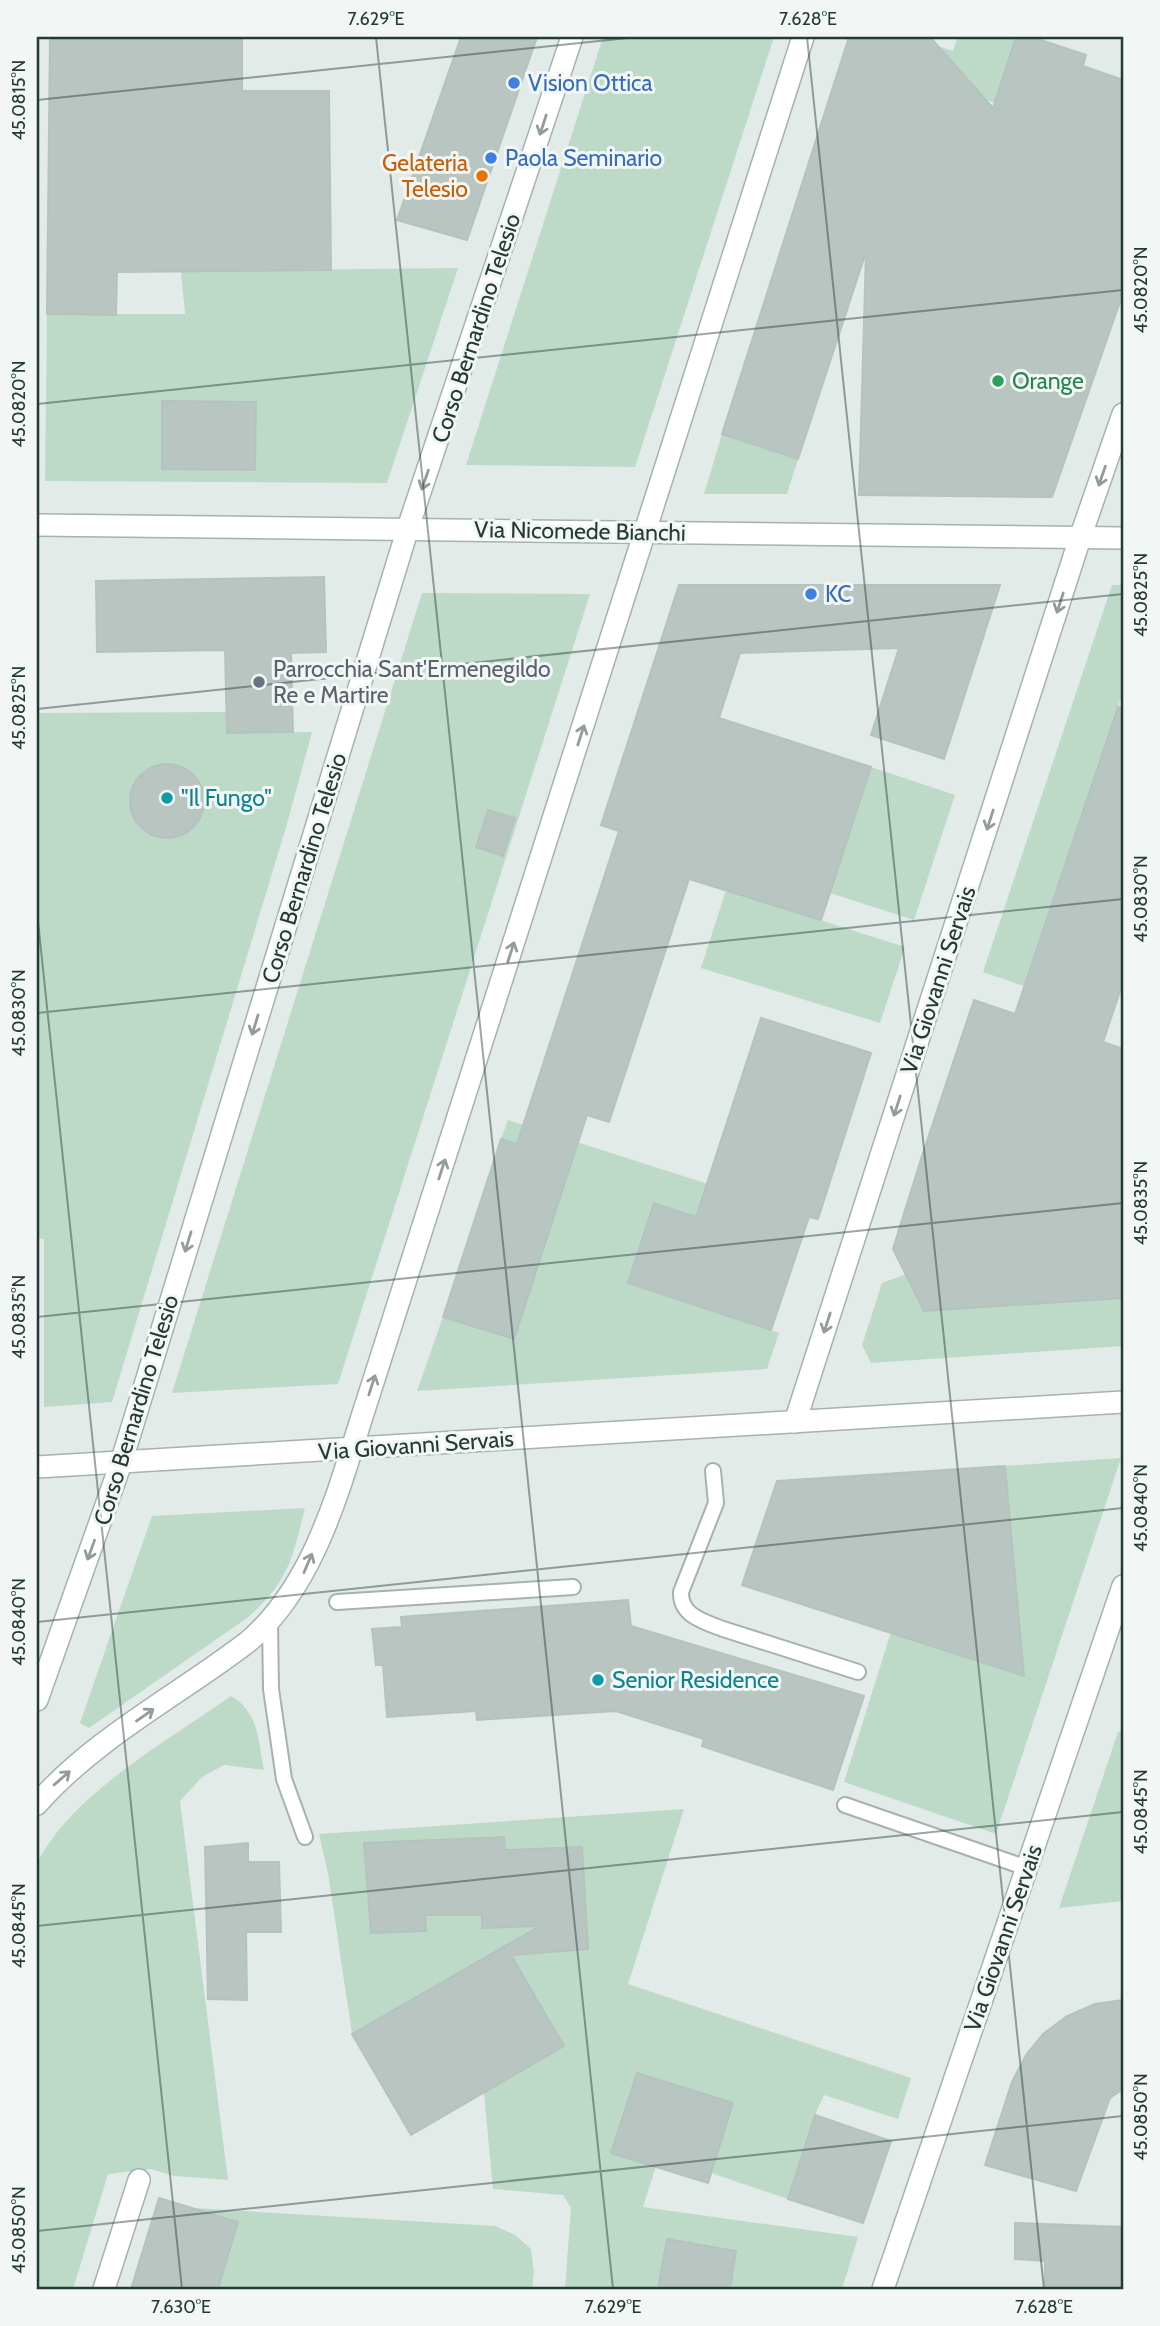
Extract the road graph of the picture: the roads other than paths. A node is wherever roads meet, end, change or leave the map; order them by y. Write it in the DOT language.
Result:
graph roads {
  1 [pos="572,37"];
  2 [pos="803,37"];
  3 [pos="1123,414"];
  4 [pos="37,525"];
  5 [pos="408,528"];
  6 [pos="645,533"];
  7 [pos="1080,538"];
  8 [pos="1123,538"];
  9 [pos="1123,1402"];
  10 [pos="795,1422"];
  11 [pos="351,1450"];
  12 [pos="121,1463"];
  13 [pos="37,1467"];
  14 [pos="713,1471"];
  15 [pos="1123,1586"];
  16 [pos="573,1587"];
  17 [pos="337,1602"];
  18 [pos="270,1623"];
  19 [pos="859,1672"];
  20 [pos="37,1700"];
  21 [pos="37,1804"];
  22 [pos="845,1805"];
  23 [pos="305,1836"];
  24 [pos="1027,1868"];
  25 [pos="139,2180"];
  26 [pos="104,2289"];
  27 [pos="883,2289"];
  1 -- 5 [label="street, Corso Bernardino Telesio, one-way"];
  2 -- 6 [label="street"];
  3 -- 7 [label="street, Via Giovanni Servais, one-way"];
  4 -- 5 [label="street, Via Nicomede Bianchi"];
  5 -- 6 [label="street, Via Nicomede Bianchi"];
  5 -- 12 [label="street, Corso Bernardino Telesio, one-way"];
  6 -- 7 [label="street, Via Nicomede Bianchi"];
  11 -- 6 [label="street, one-way"];
  7 -- 8 [label="street, Via Nicomede Bianchi"];
  7 -- 10 [label="street, Via Giovanni Servais, one-way"];
  9 -- 10 [label="street, Via Giovanni Servais"];
  10 -- 11 [label="street, Via Giovanni Servais"];
  11 -- 12 [label="street, Via Giovanni Servais"];
  18 -- 11 [label="street, one-way"];
  12 -- 13 [label="street, Via Giovanni Servais"];
  12 -- 20 [label="street, Corso Bernardino Telesio, one-way"];
  14 -- 19 [label="lane"];
  15 -- 24 [label="street, Via Giovanni Servais"];
  16 -- 17 [label="lane"];
  21 -- 18 [label="street, one-way"];
  18 -- 23 [label="lane"];
  22 -- 24 [label="lane"];
  24 -- 27 [label="street, Via Giovanni Servais"];
  25 -- 26 [label="street"];
}
